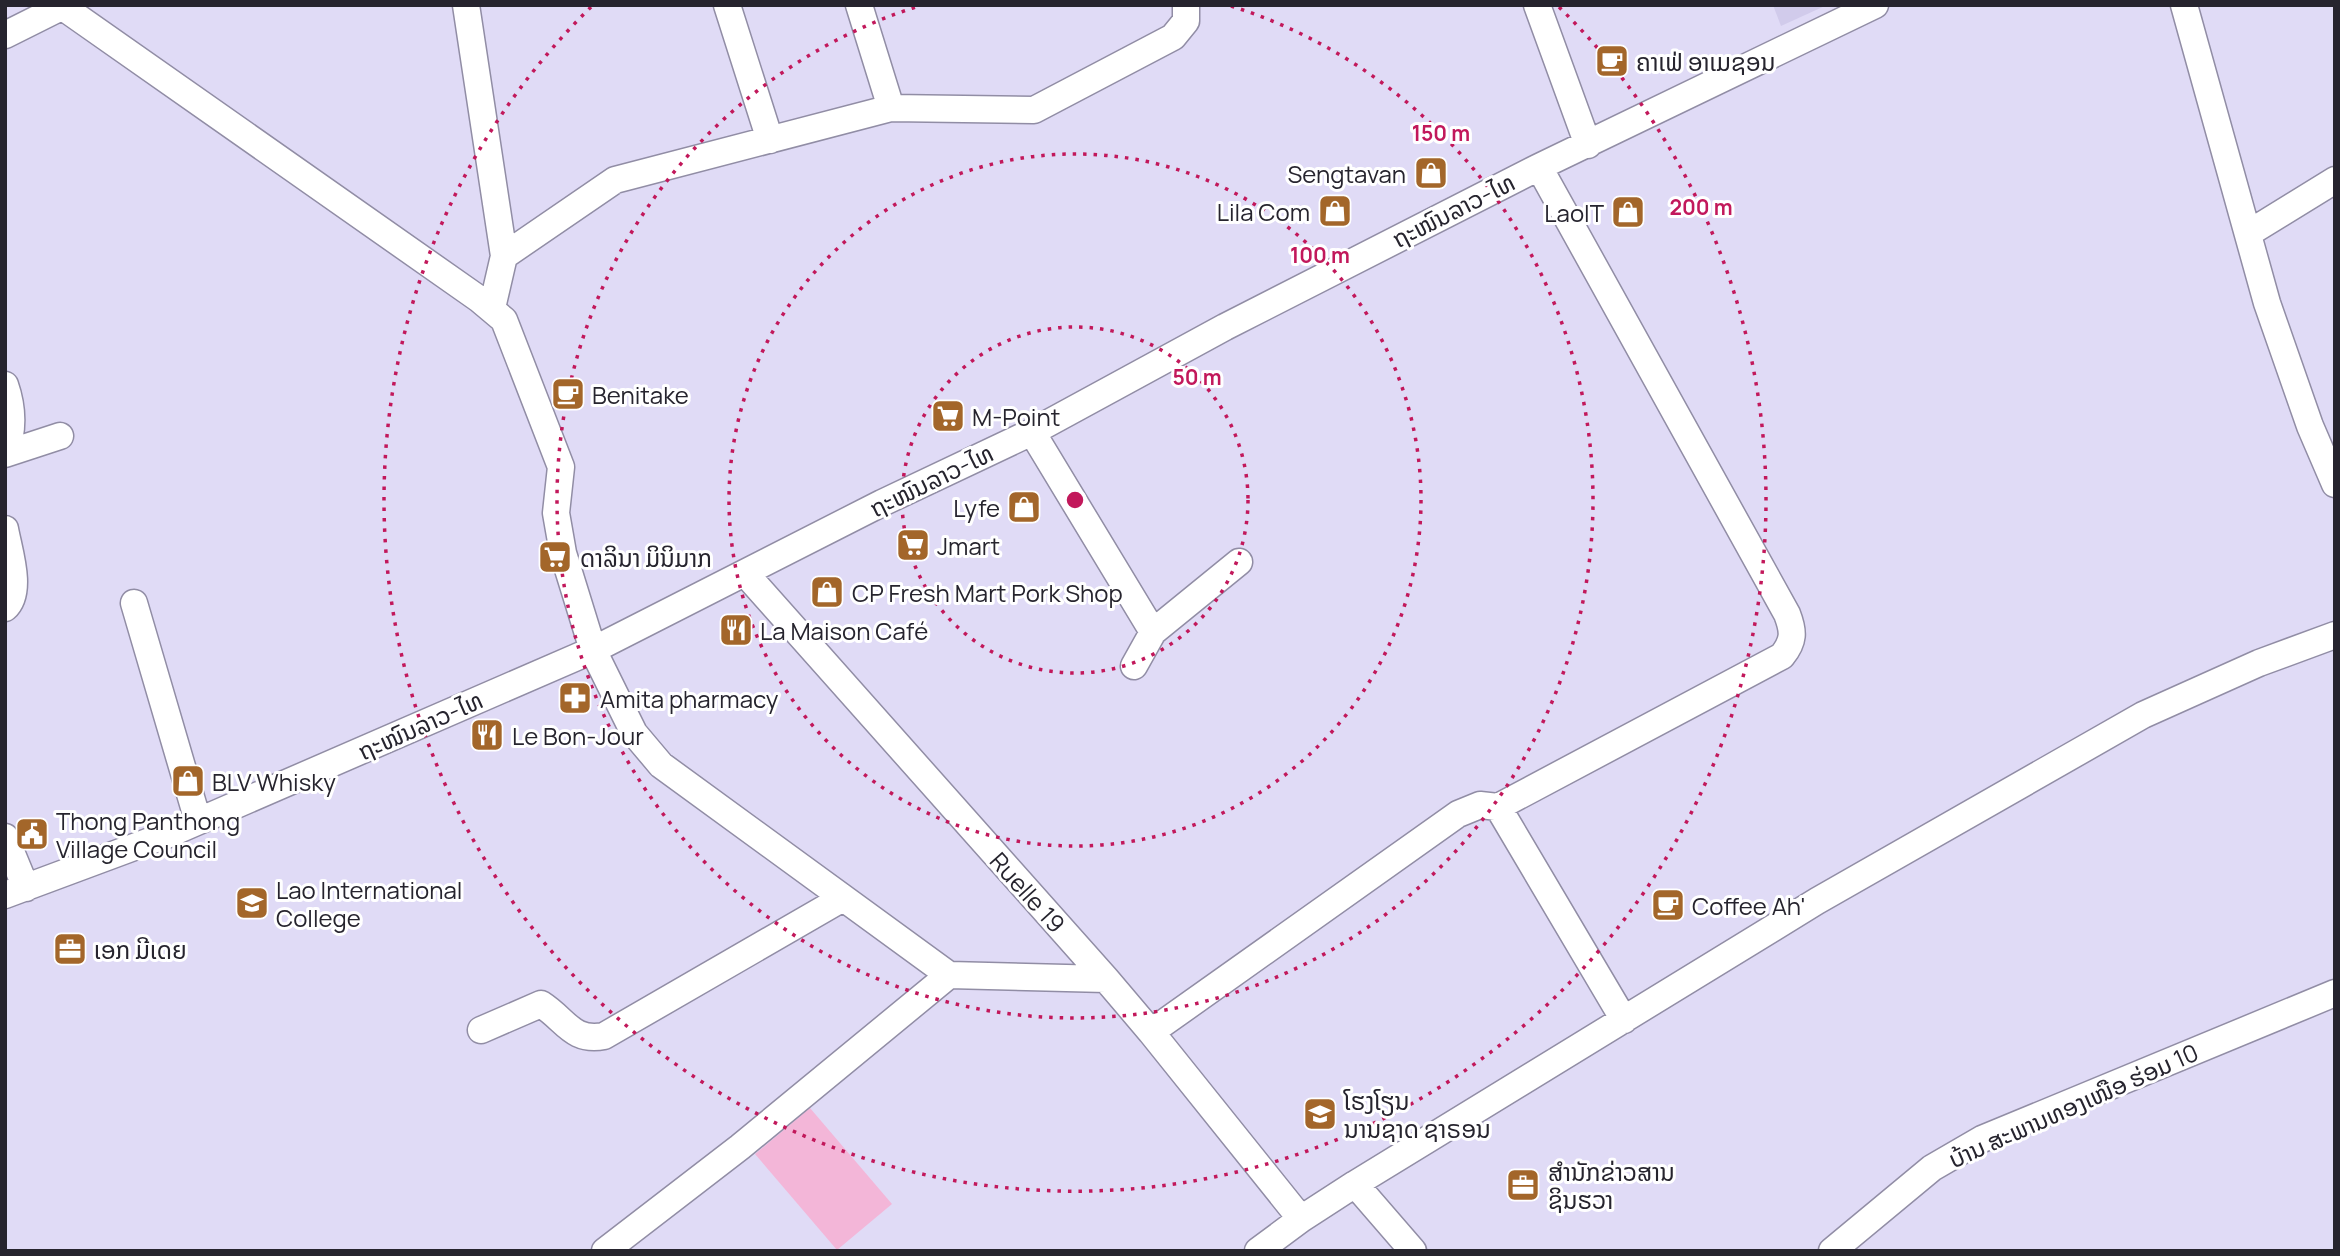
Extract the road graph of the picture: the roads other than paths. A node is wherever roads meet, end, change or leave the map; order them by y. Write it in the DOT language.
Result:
graph roads {
  1 [pos="466,5"];
  2 [pos="727,5"];
  3 [pos="859,5"];
  4 [pos="1186,5"];
  5 [pos="1537,5"];
  6 [pos="1875,5"];
  7 [pos="2184,5"];
  8 [pos="64,6"];
  9 [pos="5,35"];
  10 [pos="891,108"];
  11 [pos="769,140"];
  12 [pos="1588,145"];
  13 [pos="1539,167"];
  14 [pos="2335,180"];
  15 [pos="2249,233"];
  16 [pos="504,256"];
  17 [pos="492,308"];
  18 [pos="5,385"];
  19 [pos="1032,432"];
  20 [pos="60,436"];
  21 [pos="5,453"];
  22 [pos="2335,484"];
  23 [pos="5,529"];
  24 [pos="1239,562"];
  25 [pos="745,573"];
  26 [pos="134,603"];
  27 [pos="5,608"];
  28 [pos="1153,632"];
  29 [pos="2335,635"];
  30 [pos="593,650"];
  31 [pos="1134,666"];
  32 [pos="1499,807"];
  33 [pos="198,821"];
  34 [pos="5,837"];
  35 [pos="16,892"];
  36 [pos="843,898"];
  37 [pos="949,975"];
  38 [pos="1106,979"];
  39 [pos="2335,993"];
  40 [pos="1624,1020"];
  41 [pos="481,1030"];
  42 [pos="1151,1032"];
  43 [pos="1355,1184"];
  44 [pos="1301,1219"];
  45 [pos="605,1251"];
  46 [pos="1258,1251"];
  47 [pos="1413,1251"];
  48 [pos="1832,1251"];
  1 -- 16 [label="street"];
  2 -- 11 [label="street"];
  3 -- 10 [label="street"];
  4 -- 10 [label="street"];
  5 -- 12 [label="street"];
  6 -- 12 [label="street, ຖະໜົນລາວ-ໄທ"];
  7 -- 15 [label="street"];
  8 -- 9 [label="street"];
  8 -- 17 [label="street"];
  10 -- 11 [label="street"];
  11 -- 16 [label="street"];
  12 -- 13 [label="street, ຖະໜົນລາວ-ໄທ"];
  13 -- 19 [label="street, ຖະໜົນລາວ-ໄທ"];
  13 -- 32 [label="street"];
  14 -- 15 [label="street"];
  15 -- 22 [label="street"];
  16 -- 17 [label="street"];
  17 -- 30 [label="street"];
  18 -- 21 [label="street"];
  19 -- 25 [label="street, ຖະໜົນລາວ-ໄທ"];
  19 -- 28 [label="street"];
  20 -- 21 [label="street"];
  23 -- 27 [label="street"];
  24 -- 28 [label="street"];
  25 -- 30 [label="street, ຖະໜົນລາວ-ໄທ"];
  25 -- 38 [label="street, Ruelle 19"];
  26 -- 33 [label="street"];
  28 -- 31 [label="street"];
  29 -- 40 [label="street"];
  30 -- 33 [label="street, ຖະໜົນລາວ-ໄທ"];
  30 -- 36 [label="street"];
  32 -- 40 [label="street"];
  32 -- 42 [label="street"];
  33 -- 35 [label="street, ຖະໜົນລາວ-ໄທ"];
  34 -- 35 [label="street"];
  36 -- 37 [label="street"];
  36 -- 41 [label="street"];
  37 -- 38 [label="street"];
  37 -- 45 [label="street"];
  38 -- 42 [label="street, Ruelle 19"];
  39 -- 48 [label="street, ບ້ານ ສະພານທອງເໜືອ ຮ່ອມ 10"];
  40 -- 43 [label="street"];
  42 -- 44 [label="street, Ruelle 19"];
  43 -- 44 [label="street"];
  43 -- 47 [label="street"];
  44 -- 46 [label="street"];
}
